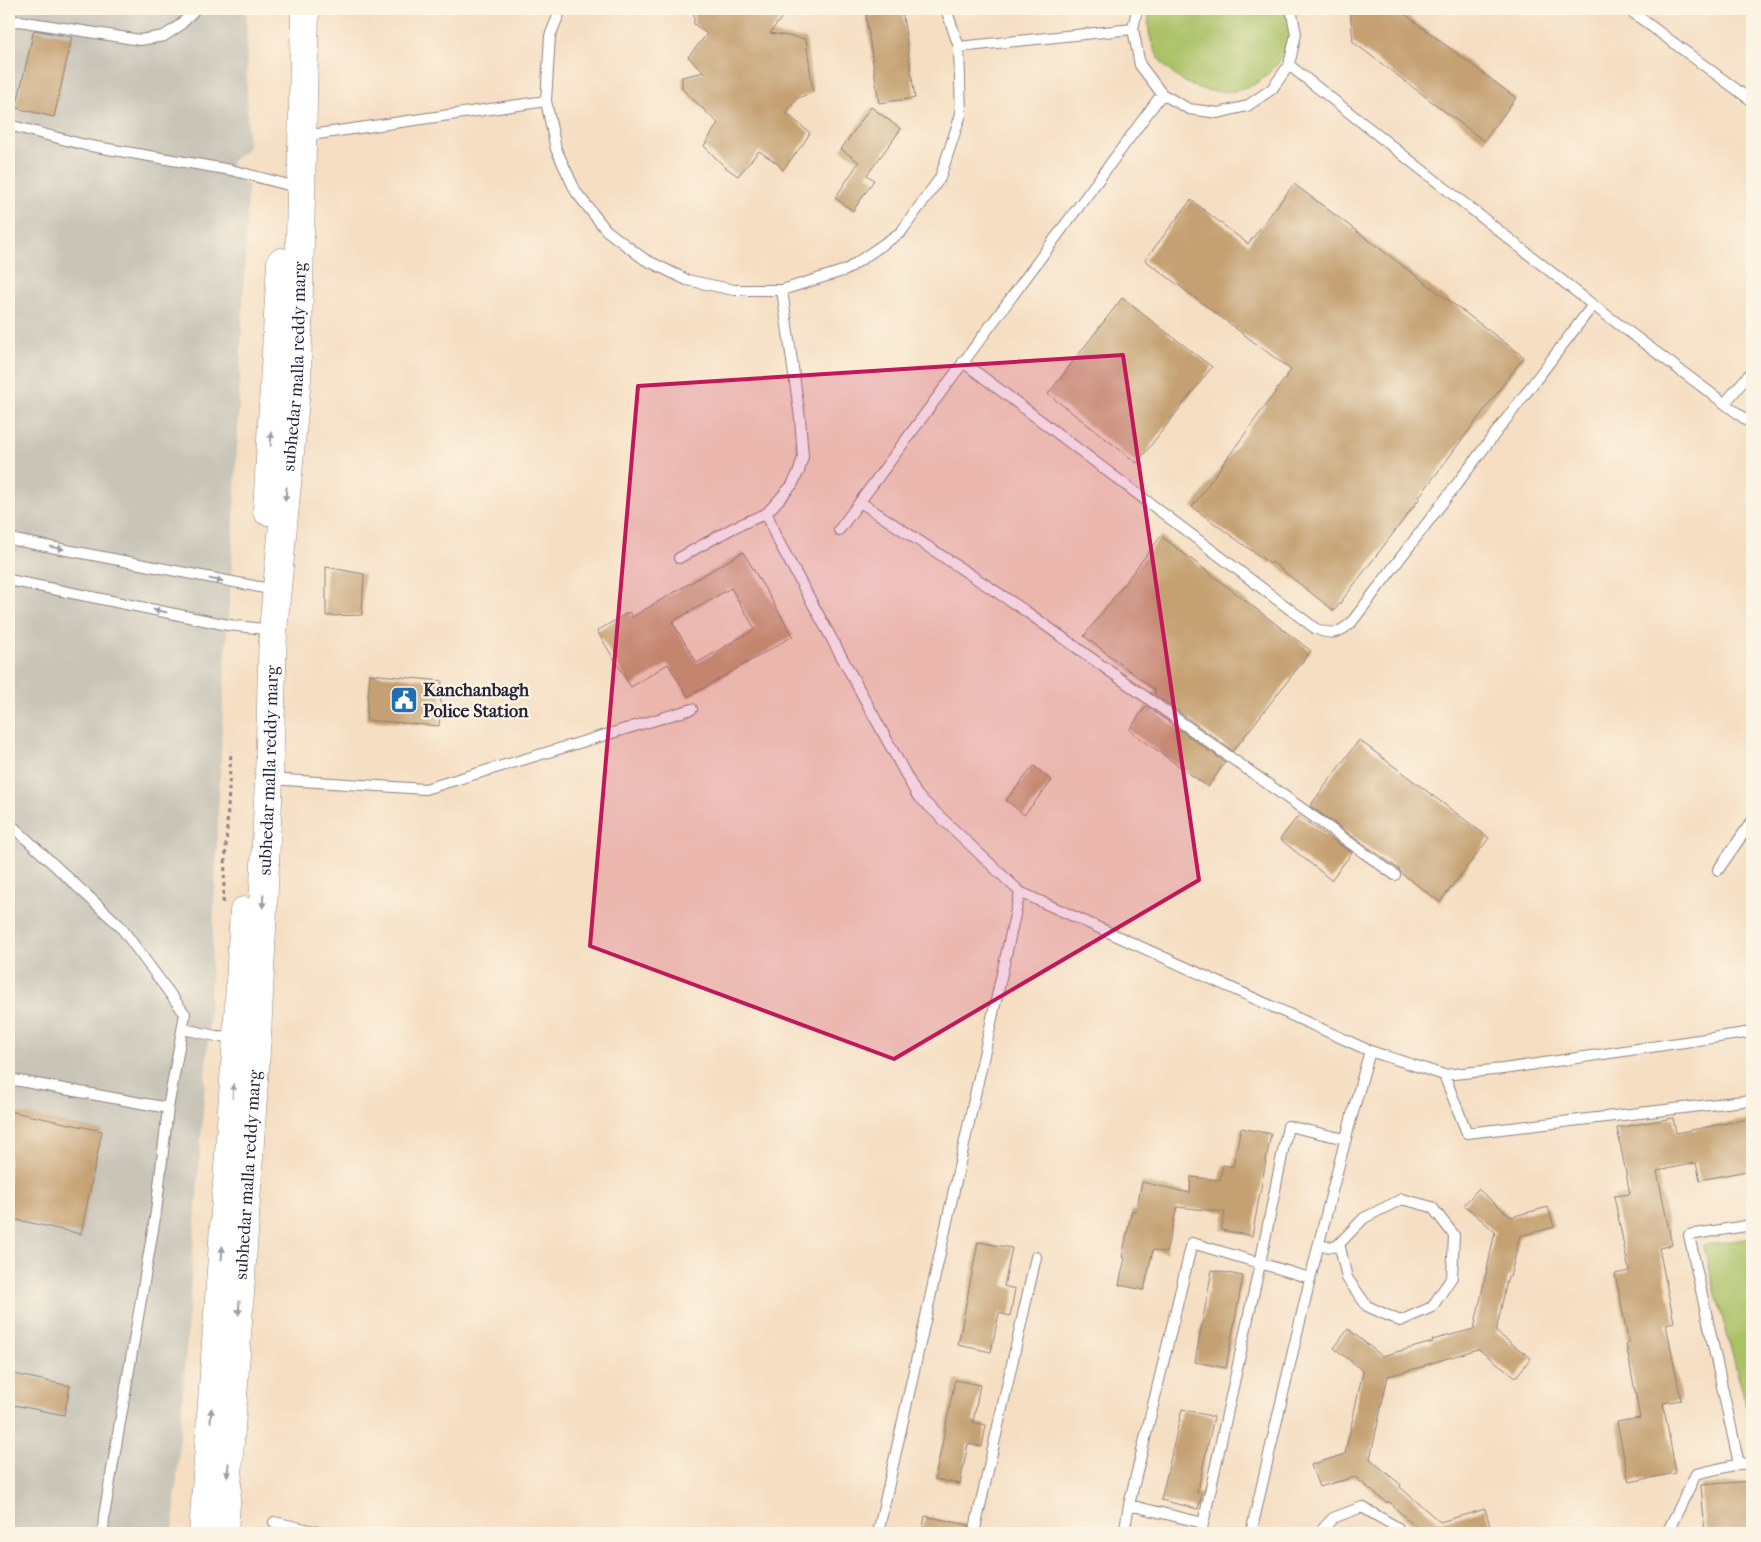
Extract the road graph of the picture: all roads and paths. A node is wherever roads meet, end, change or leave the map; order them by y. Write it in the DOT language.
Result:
graph roads {
  1 [pos="194,9"];
  2 [pos="287,9"];
  3 [pos="305,9"];
  4 [pos="561,9"];
  5 [pos="946,9"];
  6 [pos="1137,9"];
  7 [pos="1291,9"];
  8 [pos="1628,9"];
  9 [pos="9,22"];
  10 [pos="1133,29"];
  11 [pos="960,47"];
  12 [pos="1289,65"];
  13 [pos="1162,94"];
  14 [pos="546,101"];
  15 [pos="1752,101"];
  16 [pos="9,125"];
  17 [pos="303,137"];
  18 [pos="293,186"];
  19 [pos="782,290"];
  20 [pos="1593,304"];
  21 [pos="963,362"];
  22 [pos="1752,371"];
  23 [pos="1725,403"];
  24 [pos="1752,424"];
  25 [pos="860,502"];
  26 [pos="767,513"];
  27 [pos="839,530"];
  28 [pos="9,539"];
  29 [pos="679,558"];
  30 [pos="9,580"];
  31 [pos="270,589"];
  32 [pos="266,630"];
  33 [pos="692,710"];
  34 [pos="270,779"];
  35 [pos="1752,821"];
  36 [pos="9,823"];
  37 [pos="1718,870"];
  38 [pos="1394,875"];
  39 [pos="1020,892"];
  40 [pos="182,1029"];
  41 [pos="1752,1032"];
  42 [pos="237,1037"];
  43 [pos="1370,1052"];
  44 [pos="1444,1074"];
  45 [pos="9,1079"];
  46 [pos="1752,1100"];
  47 [pos="168,1108"];
  48 [pos="1344,1138"];
  49 [pos="1752,1225"];
  50 [pos="1318,1246"];
  51 [pos="1337,1246"];
  52 [pos="1036,1257"];
  53 [pos="1260,1264"];
  54 [pos="1310,1278"];
  55 [pos="1752,1463"];
  56 [pos="1739,1464"];
  57 [pos="1129,1505"];
  58 [pos="274,1522"];
  59 [pos="1202,1528"];
  60 [pos="103,1533"];
  61 [pos="204,1533"];
  62 [pos="224,1533"];
  63 [pos="323,1533"];
  64 [pos="878,1533"];
  65 [pos="974,1533"];
  66 [pos="1124,1533"];
  67 [pos="1251,1533"];
  68 [pos="1319,1533"];
  69 [pos="1399,1533"];
  70 [pos="1667,1533"];
  1 -- 9 [label="lane"];
  2 -- 18 [label="main road, subhedar malla reddy marg"];
  3 -- 17 [label="main road, subhedar malla reddy marg"];
  4 -- 14 [label="lane"];
  5 -- 11 [label="lane"];
  6 -- 10 [label="lane"];
  7 -- 12 [label="lane"];
  8 -- 15 [label="lane"];
  10 -- 11 [label="lane"];
  10 -- 13 [label="lane"];
  11 -- 19 [label="lane"];
  12 -- 13 [label="lane"];
  12 -- 20 [label="lane"];
  13 -- 21 [label="lane"];
  14 -- 17 [label="lane"];
  14 -- 19 [label="lane"];
  16 -- 18 [label="lane"];
  17 -- 18 [label="main road, subhedar malla reddy marg"];
  18 -- 31 [label="main road, subhedar malla reddy marg"];
  19 -- 26 [label="lane"];
  20 -- 21 [label="lane"];
  20 -- 23 [label="lane"];
  21 -- 25 [label="lane"];
  22 -- 23 [label="lane"];
  23 -- 24 [label="lane"];
  25 -- 27 [label="lane"];
  25 -- 38 [label="lane"];
  26 -- 29 [label="lane"];
  26 -- 39 [label="lane"];
  28 -- 31 [label="lane, one-way"];
  32 -- 30 [label="lane, one-way"];
  31 -- 32 [label="main road, subhedar malla reddy marg"];
  32 -- 34 [label="main road, subhedar malla reddy marg"];
  32 -- 42 [label="main road, subhedar malla reddy marg"];
  33 -- 34 [label="lane"];
  34 -- 62 [label="main road, subhedar malla reddy marg, one-way"];
  35 -- 37 [label="lane"];
  36 -- 40 [label="lane"];
  39 -- 43 [label="lane"];
  39 -- 64 [label="lane"];
  40 -- 42 [label="lane"];
  40 -- 47 [label="lane"];
  41 -- 44 [label="lane"];
  61 -- 42 [label="main road, subhedar malla reddy marg, one-way"];
  43 -- 44 [label="lane"];
  43 -- 48 [label="lane"];
  44 -- 46 [label="lane"];
  45 -- 47 [label="lane"];
  47 -- 60 [label="lane"];
  48 -- 50 [label="lane"];
  48 -- 53 [label="lane"];
  49 -- 56 [label="lane"];
  50 -- 51 [label="lane"];
  50 -- 54 [label="lane"];
  51 -- 51 [label="lane"];
  52 -- 65 [label="lane"];
  53 -- 54 [label="lane"];
  53 -- 57 [label="lane"];
  53 -- 59 [label="lane"];
  54 -- 67 [label="lane"];
  55 -- 56 [label="lane"];
  56 -- 70 [label="lane"];
  57 -- 59 [label="lane"];
  57 -- 66 [label="lane"];
  58 -- 63 [label="lane"];
  68 -- 69 [label="lane"];
}
